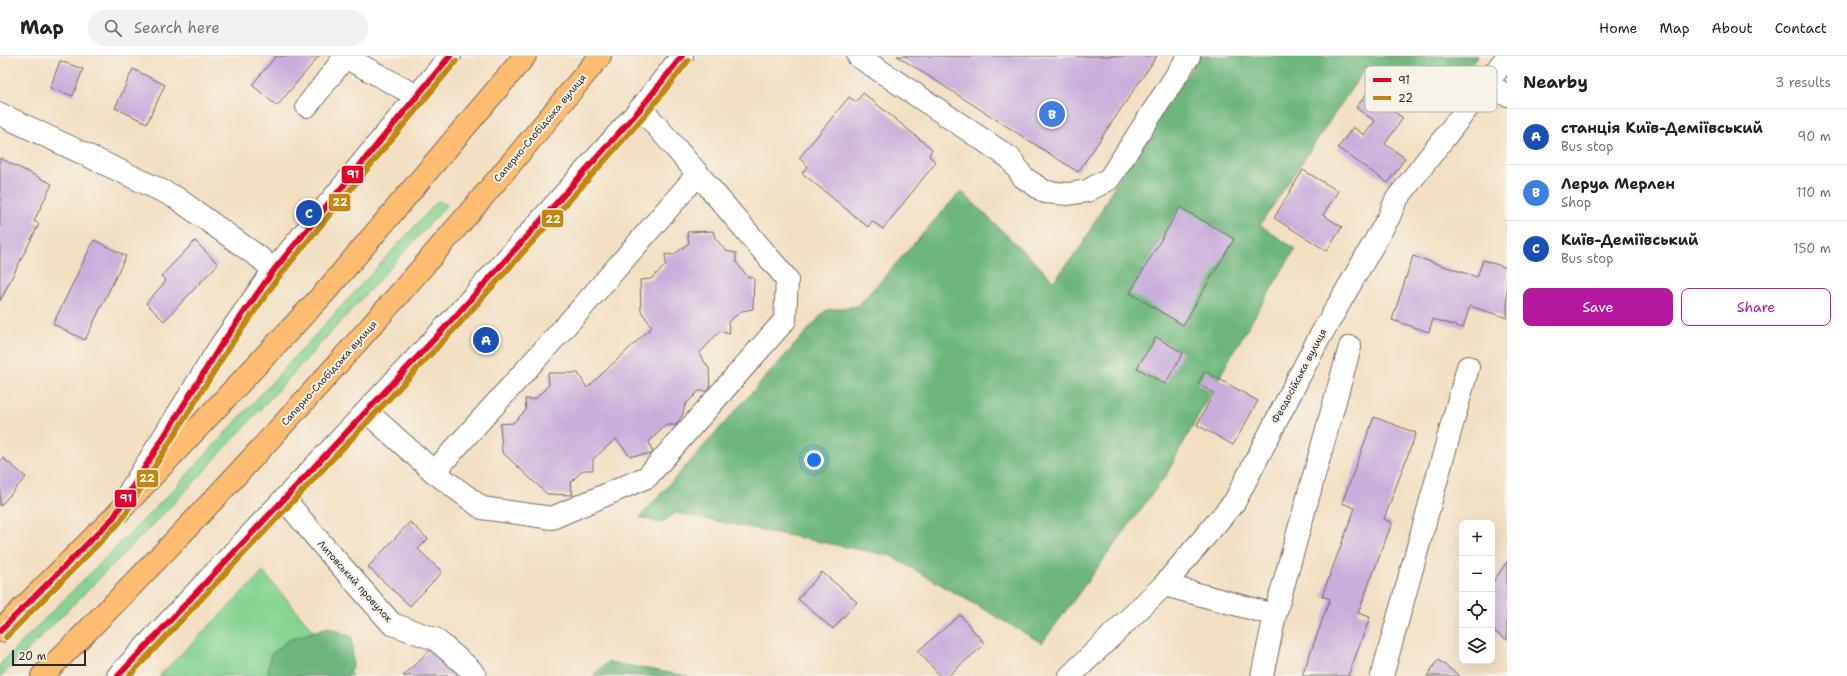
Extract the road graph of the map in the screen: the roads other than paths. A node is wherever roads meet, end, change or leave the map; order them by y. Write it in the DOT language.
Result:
graph roads {
  1 [pos="450,56"];
  2 [pos="526,56"];
  3 [pos="600,56"];
  4 [pos="682,56"];
  5 [pos="858,56"];
  6 [pos="1189,56"];
  7 [pos="1507,57"];
  8 [pos="1497,70"];
  9 [pos="1497,90"];
  10 [pos="1507,95"];
  11 [pos="417,96"];
  12 [pos="307,106"];
  13 [pos="640,108"];
  14 [pos="1465,112"];
  15 [pos="0,114"];
  16 [pos="698,174"];
  17 [pos="274,270"];
  18 [pos="1350,347"];
  19 [pos="1468,367"];
  20 [pos="367,412"];
  21 [pos="434,472"];
  22 [pos="285,500"];
  23 [pos="114,517"];
  24 [pos="1164,585"];
  25 [pos="1275,615"];
  26 [pos="0,631"];
  27 [pos="86,632"];
  28 [pos="42,676"];
  29 [pos="63,676"];
  30 [pos="118,676"];
  31 [pos="474,676"];
  32 [pos="1070,676"];
  33 [pos="1262,676"];
  34 [pos="1382,676"];
  1 -- 11 [label="street"];
  2 -- 23 [label="main road"];
  3 -- 27 [label="main road, Саперно-Слобідська вулиця"];
  4 -- 13 [label="street"];
  5 -- 6 [label="street"];
  7 -- 8 [label="street, Феодосійська вулиця"];
  9 -- 10 [label="street"];
  11 -- 12 [label="street"];
  11 -- 17 [label="street"];
  13 -- 16 [label="street"];
  13 -- 20 [label="street"];
  14 -- 24 [label="street, Феодосійська вулиця"];
  15 -- 17 [label="street"];
  16 -- 21 [label="street"];
  16 -- 21 [label="street"];
  17 -- 23 [label="street"];
  18 -- 25 [label="street"];
  19 -- 34 [label="street"];
  20 -- 21 [label="street"];
  20 -- 22 [label="street"];
  22 -- 30 [label="street"];
  22 -- 31 [label="street, Литовський провулок"];
  23 -- 26 [label="main road"];
  24 -- 25 [label="street"];
  24 -- 32 [label="street, Феодосійська вулиця"];
  25 -- 33 [label="street"];
  27 -- 28 [label="main road, Саперно-Слобідська вулиця"];
  27 -- 29 [label="main road"];
}
